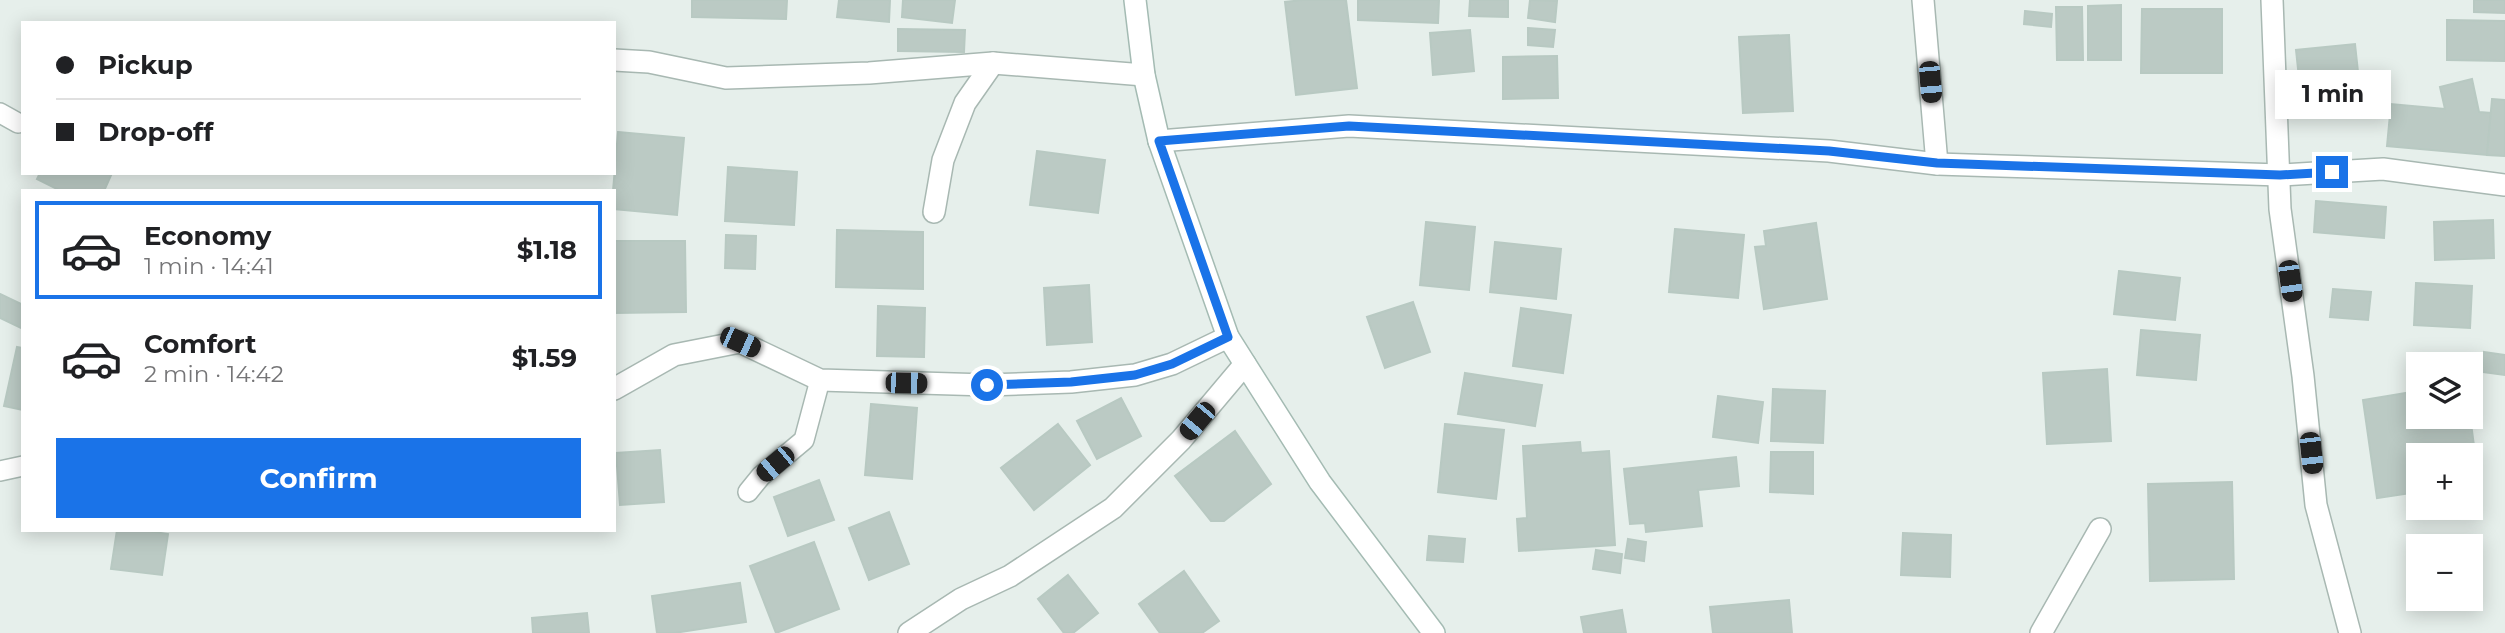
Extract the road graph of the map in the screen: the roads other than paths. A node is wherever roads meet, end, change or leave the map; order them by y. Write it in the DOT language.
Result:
graph roads {
  1 [pos="1135,0"];
  2 [pos="1923,0"];
  3 [pos="2272,0"];
  4 [pos="616,60"];
  5 [pos="993,63"];
  6 [pos="1144,75"];
  7 [pos="0,113"];
  8 [pos="18,123"];
  9 [pos="1159,141"];
  10 [pos="1937,163"];
  11 [pos="2280,175"];
  12 [pos="2505,185"];
  13 [pos="934,212"];
  14 [pos="1228,337"];
  15 [pos="1245,364"];
  16 [pos="820,380"];
  17 [pos="616,388"];
  18 [pos="21,466"];
  19 [pos="0,471"];
  20 [pos="748,492"];
  21 [pos="2100,529"];
  22 [pos="909,633"];
  23 [pos="1434,633"];
  24 [pos="2041,633"];
  25 [pos="2350,633"];
  1 -- 6 [label="street"];
  2 -- 10 [label="street"];
  3 -- 11 [label="street"];
  4 -- 5 [label="street"];
  5 -- 6 [label="street"];
  5 -- 13 [label="street"];
  6 -- 9 [label="street"];
  7 -- 8 [label="lane"];
  9 -- 10 [label="street"];
  9 -- 14 [label="street"];
  10 -- 11 [label="street"];
  11 -- 12 [label="street"];
  11 -- 25 [label="street"];
  14 -- 15 [label="street"];
  14 -- 16 [label="street"];
  15 -- 22 [label="street"];
  15 -- 23 [label="street"];
  16 -- 17 [label="street"];
  16 -- 20 [label="lane"];
  18 -- 19 [label="lane"];
  21 -- 24 [label="street"];
}
